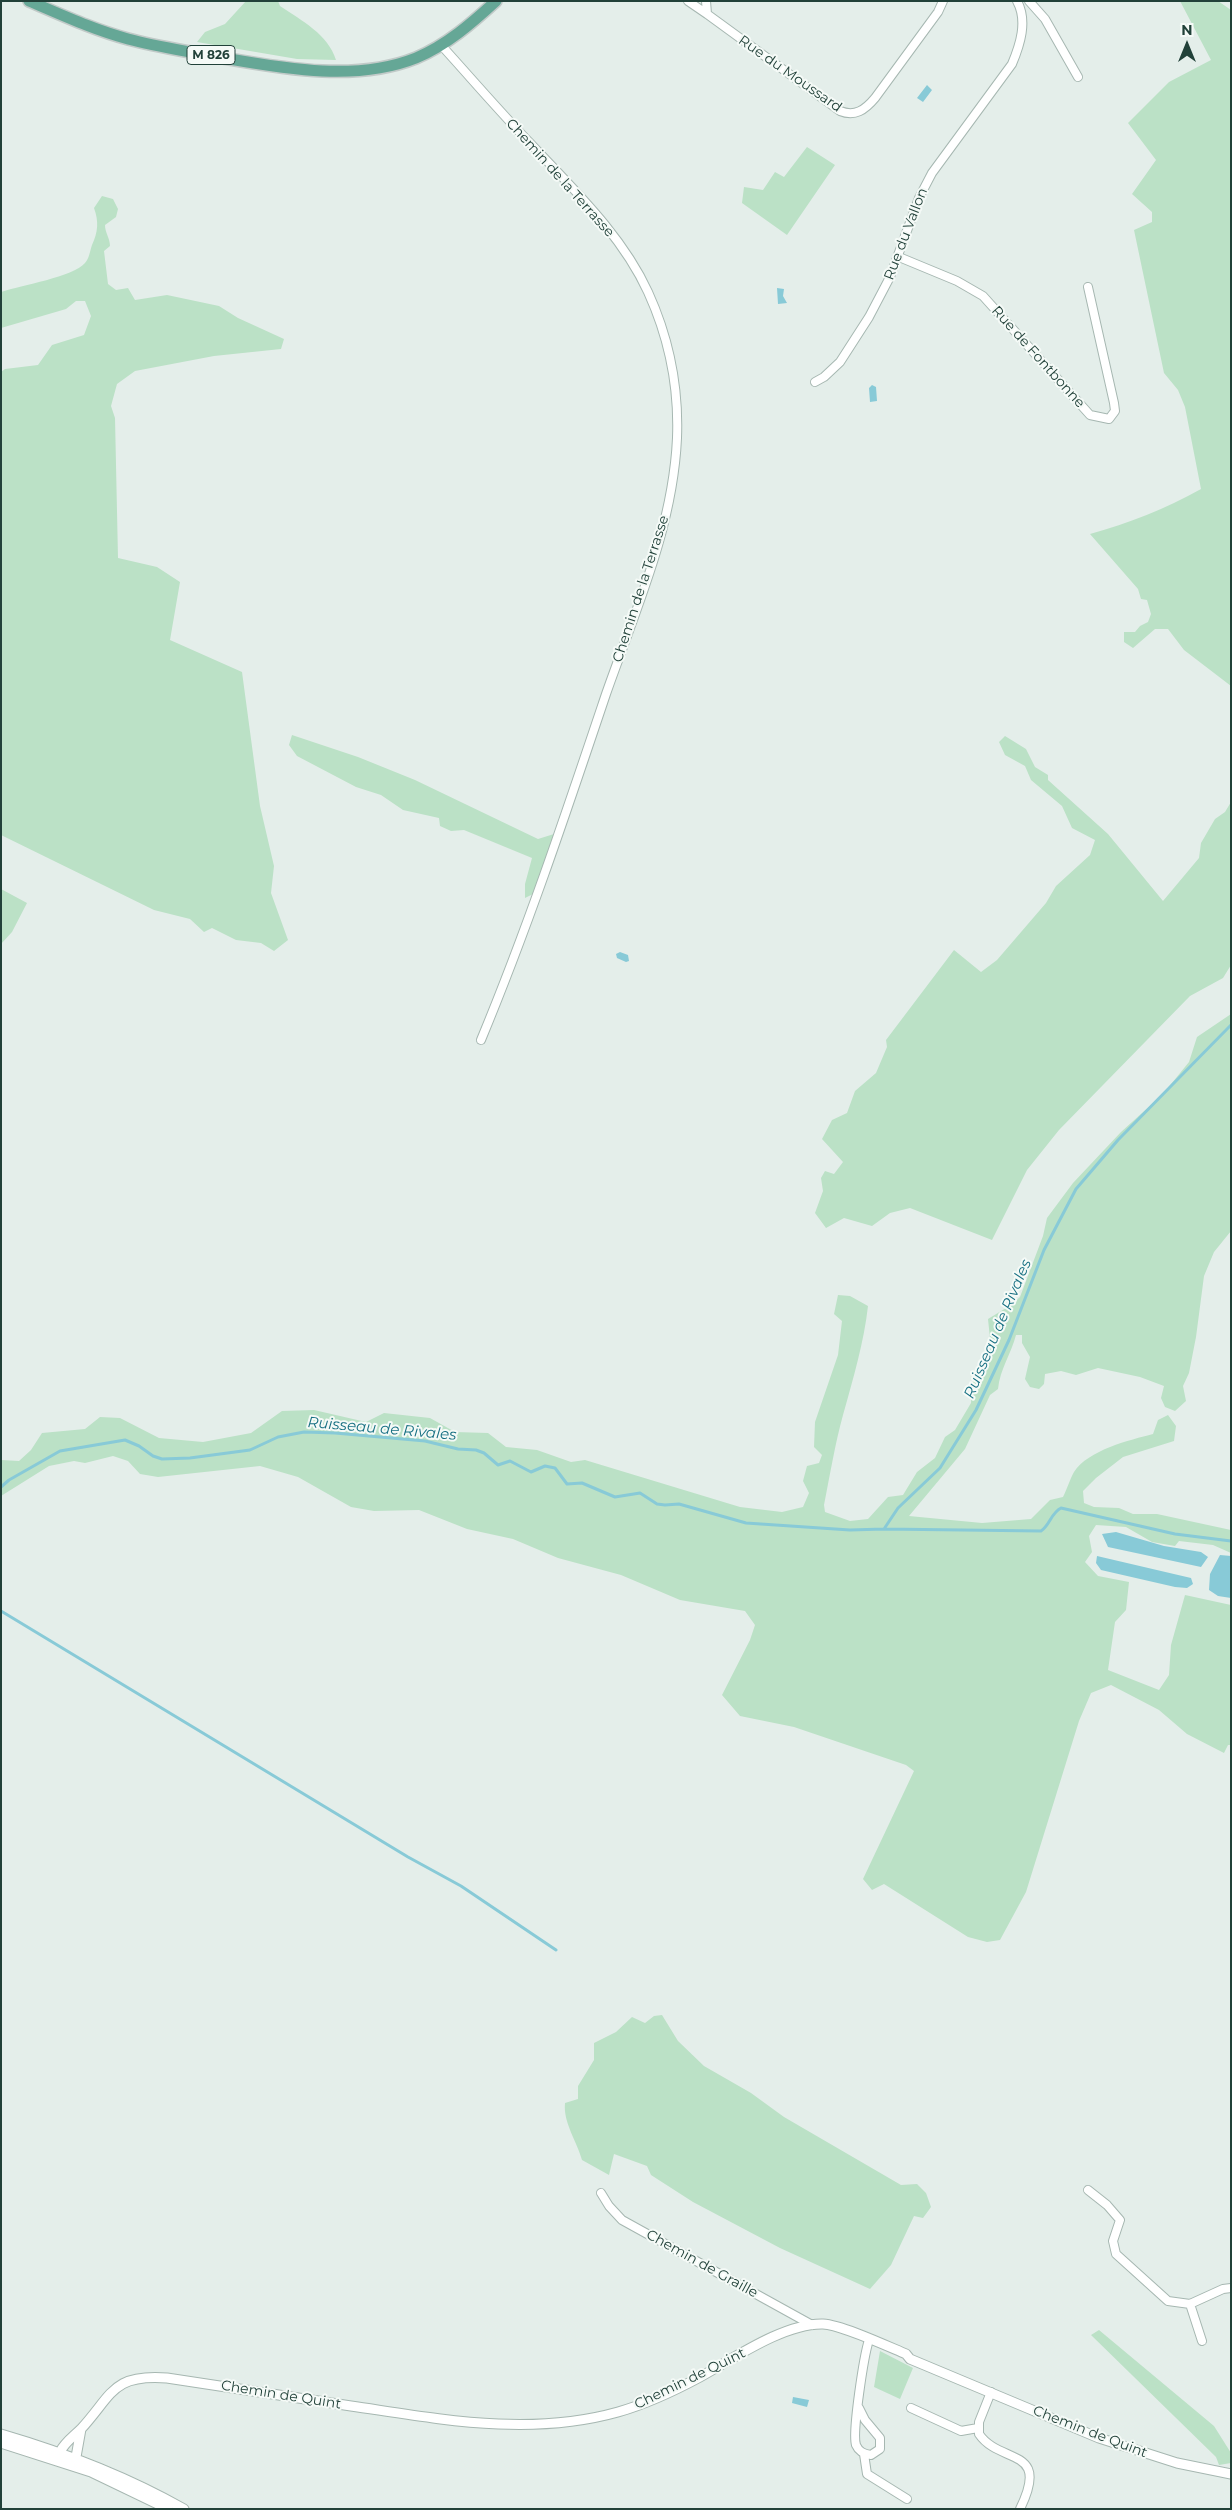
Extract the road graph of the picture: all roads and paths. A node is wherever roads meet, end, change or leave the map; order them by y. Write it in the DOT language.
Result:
graph roads {
  1 [pos="29,1"];
  2 [pos="496,1"];
  3 [pos="688,1"];
  4 [pos="706,1"];
  5 [pos="943,1"];
  6 [pos="1017,1"];
  7 [pos="1029,1"];
  8 [pos="707,14"];
  9 [pos="441,45"];
  10 [pos="1078,77"];
  11 [pos="899,258"];
  12 [pos="1088,287"];
  13 [pos="815,382"];
  14 [pos="481,1040"];
  15 [pos="1088,2190"];
  16 [pos="601,2193"];
  17 [pos="1231,2288"];
  18 [pos="1190,2304"];
  19 [pos="812,2325"];
  20 [pos="869,2340"];
  21 [pos="1202,2341"];
  22 [pos="991,2392"];
  23 [pos="859,2408"];
  24 [pos="912,2408"];
  25 [pos="81,2428"];
  26 [pos="978,2428"];
  27 [pos="1,2434"];
  28 [pos="1,2443"];
  29 [pos="60,2452"];
  30 [pos="864,2454"];
  31 [pos="76,2457"];
  32 [pos="63,2462"];
  33 [pos="1231,2474"];
  34 [pos="907,2499"];
  35 [pos="168,2509"];
  36 [pos="184,2509"];
  37 [pos="1020,2509"];
  1 -- 9 [label="main road, M 826"];
  2 -- 9 [label="main road, M 826"];
  3 -- 8 [label="street, Rue du Moussard"];
  4 -- 8 [label="street"];
  5 -- 8 [label="street, Rue du Moussard"];
  6 -- 11 [label="street, Rue du Vallon"];
  7 -- 10 [label="street"];
  9 -- 14 [label="street, Chemin de la Terrasse"];
  11 -- 12 [label="street, Rue de Fontbonne"];
  11 -- 13 [label="street, Rue du Vallon"];
  15 -- 18 [label="street"];
  16 -- 19 [label="street, Chemin de Graille"];
  17 -- 18 [label="street"];
  18 -- 21 [label="street"];
  19 -- 20 [label="street, Chemin de Quint"];
  19 -- 25 [label="street, Chemin de Quint"];
  20 -- 22 [label="street, Chemin de Quint"];
  20 -- 23 [label="street"];
  22 -- 26 [label="street"];
  22 -- 33 [label="street, Chemin de Quint"];
  23 -- 30 [label="street"];
  23 -- 30 [label="street"];
  24 -- 26 [label="street"];
  25 -- 29 [label="street, Chemin de Quint"];
  25 -- 31 [label="street"];
  26 -- 37 [label="street"];
  27 -- 29 [label="street"];
  28 -- 32 [label="street"];
  29 -- 31 [label="street"];
  29 -- 32 [label="street"];
  30 -- 34 [label="street"];
  31 -- 32 [label="street"];
  31 -- 36 [label="street"];
  32 -- 35 [label="street"];
}
